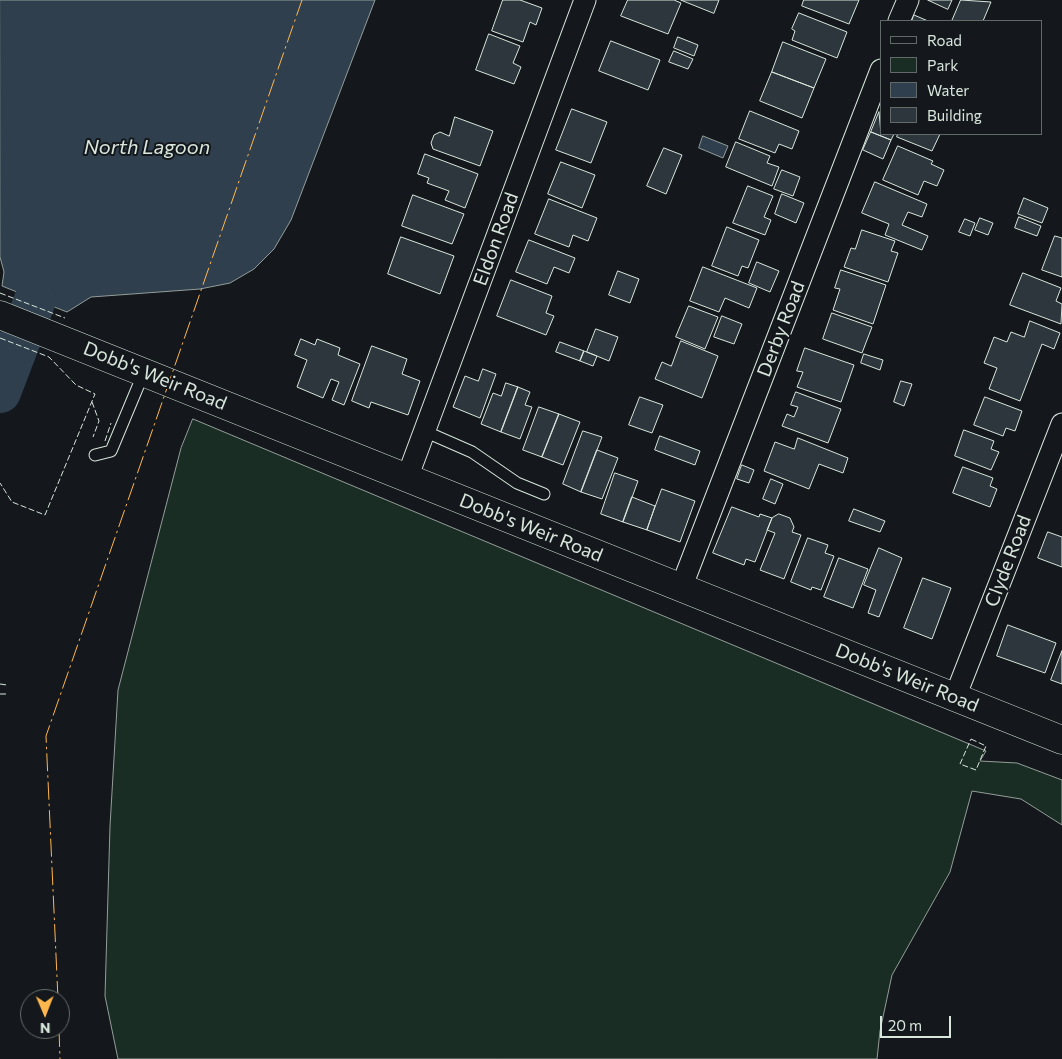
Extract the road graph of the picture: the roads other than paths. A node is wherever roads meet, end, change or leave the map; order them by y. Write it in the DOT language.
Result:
graph roads {
  1 [pos="585,0"];
  2 [pos="908,0"];
  3 [pos="899,20"];
  4 [pos="880,73"];
  5 [pos="0,315"];
  6 [pos="144,372"];
  7 [pos="1062,424"];
  8 [pos="424,431"];
  9 [pos="95,456"];
  10 [pos="407,478"];
  11 [pos="544,494"];
  12 [pos="681,588"];
  13 [pos="954,697"];
  14 [pos="1062,740"];
  1 -- 8 [label="street, Eldon Road"];
  2 -- 3 [label="street"];
  4 -- 12 [label="street, Derby Road"];
  5 -- 6 [label="street, Dobb's Weir Road"];
  6 -- 9 [label="lane"];
  6 -- 10 [label="street, Dobb's Weir Road"];
  7 -- 13 [label="street, Clyde Road"];
  8 -- 10 [label="street, Eldon Road"];
  8 -- 11 [label="lane"];
  10 -- 12 [label="street, Dobb's Weir Road"];
  12 -- 13 [label="street, Dobb's Weir Road"];
  13 -- 14 [label="street, Dobb's Weir Road"];
}
